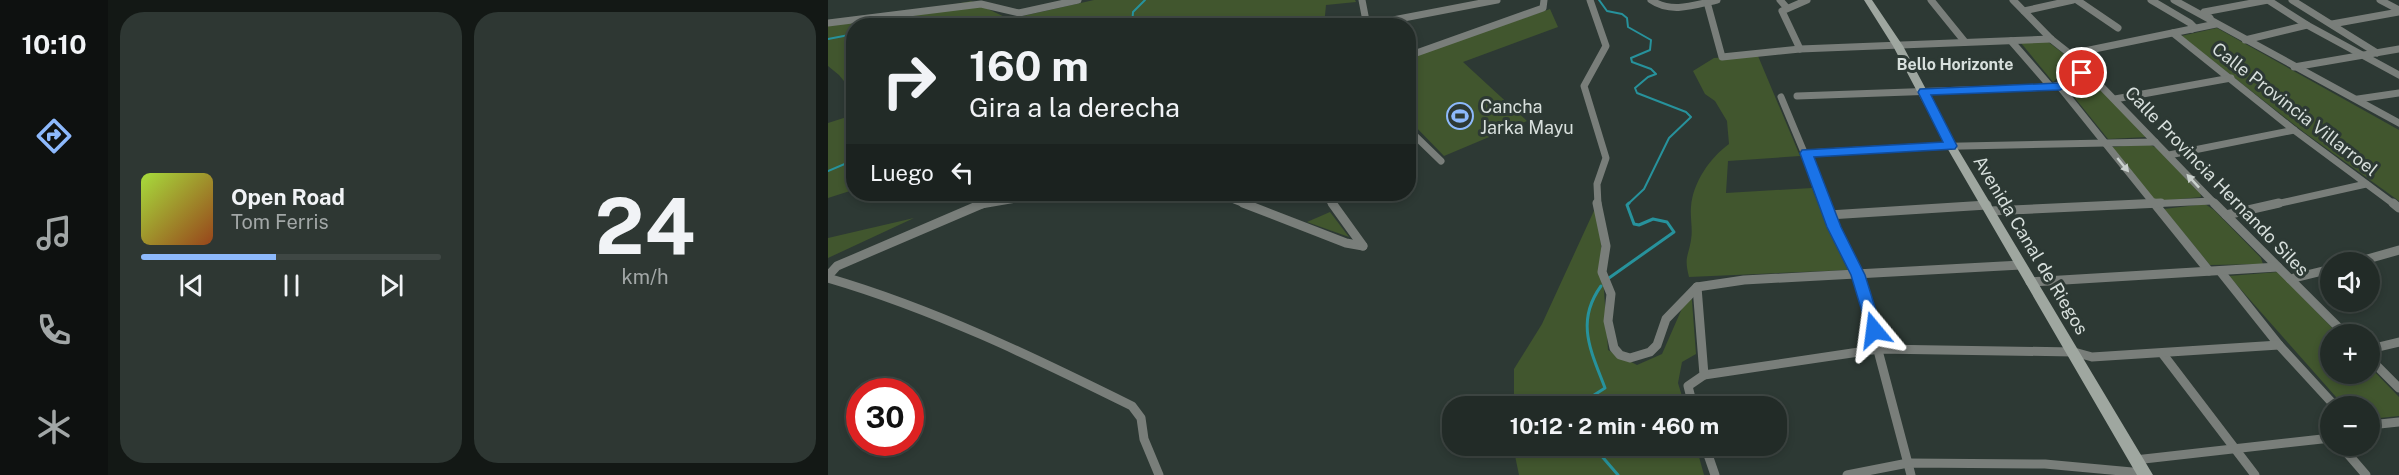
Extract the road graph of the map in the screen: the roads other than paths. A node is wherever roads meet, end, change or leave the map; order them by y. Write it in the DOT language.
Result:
graph roads {
  1 [pos="1078,0"];
  2 [pos="1362,0"];
  3 [pos="1497,0"];
  4 [pos="1544,0"];
  5 [pos="1590,0"];
  6 [pos="1652,0"];
  7 [pos="1717,0"];
  8 [pos="1780,0"];
  9 [pos="1807,0"];
  10 [pos="1868,0"];
  11 [pos="1931,0"];
  12 [pos="2013,0"];
  13 [pos="2075,0"];
  14 [pos="2151,0"];
  15 [pos="2174,0"];
  16 [pos="2268,0"];
  17 [pos="2286,0"];
  18 [pos="2292,0"];
  19 [pos="2380,0"];
  20 [pos="1707,2"];
  21 [pos="1787,8"];
  22 [pos="2024,11"];
  23 [pos="2399,11"];
  24 [pos="2312,12"];
  25 [pos="862,18"];
  26 [pos="1366,18"];
  27 [pos="1403,18"];
  28 [pos="846,20"];
  29 [pos="828,22"];
  30 [pos="2217,24"];
  31 [pos="2332,24"];
  32 [pos="2307,25"];
  33 [pos="2118,28"];
  34 [pos="2192,29"];
  35 [pos="2173,33"];
  36 [pos="2051,39"];
  37 [pos="2245,40"];
  38 [pos="2011,41"];
  39 [pos="1965,42"];
  40 [pos="1898,46"];
  41 [pos="2399,49"];
  42 [pos="1800,50"];
  43 [pos="1416,53"];
  44 [pos="2377,53"];
  45 [pos="2070,54"];
  46 [pos="2362,56"];
  47 [pos="2294,67"];
  48 [pos="2090,75"];
  49 [pos="2399,75"];
  50 [pos="2231,78"];
  51 [pos="2051,87"];
  52 [pos="2060,87"];
  53 [pos="1924,92"];
  54 [pos="2399,93"];
  55 [pos="1797,96"];
  56 [pos="1780,97"];
  57 [pos="2115,99"];
  58 [pos="2358,99"];
  59 [pos="2399,123"];
  60 [pos="2294,130"];
  61 [pos="1416,137"];
  62 [pos="2155,142"];
  63 [pos="2106,143"];
  64 [pos="1951,146"];
  65 [pos="1806,153"];
  66 [pos="2169,155"];
  67 [pos="1442,161"];
  68 [pos="2366,184"];
  69 [pos="998,201"];
  70 [pos="1237,201"];
  71 [pos="1330,201"];
  72 [pos="2212,201"];
  73 [pos="2155,204"];
  74 [pos="1989,208"];
  75 [pos="2399,208"];
  76 [pos="1829,215"];
  77 [pos="2226,215"];
  78 [pos="2399,250"];
  79 [pos="2380,255"];
  80 [pos="2021,265"];
  81 [pos="2278,267"];
  82 [pos="2215,271"];
  83 [pos="2320,272"];
  84 [pos="1858,275"];
  85 [pos="828,277"];
  86 [pos="2290,279"];
  87 [pos="2030,282"];
  88 [pos="1697,287"];
  89 [pos="2335,324"];
  90 [pos="2399,342"];
  91 [pos="2279,345"];
  92 [pos="2380,347"];
  93 [pos="1879,349"];
  94 [pos="2073,352"];
  95 [pos="2162,353"];
  96 [pos="2380,369"];
  97 [pos="1704,375"];
  98 [pos="2399,388"];
  99 [pos="1690,396"];
  100 [pos="2326,396"];
  101 [pos="2399,422"];
  102 [pos="2380,424"];
  103 [pos="2320,439"];
  104 [pos="2235,448"];
  105 [pos="1708,456"];
  106 [pos="2350,456"];
  107 [pos="1908,464"];
  108 [pos="2045,464"];
  109 [pos="2141,469"];
  110 [pos="1159,475"];
  111 [pos="1715,475"];
  112 [pos="1847,475"];
  113 [pos="1911,475"];
  114 [pos="2049,475"];
  115 [pos="2255,475"];
  116 [pos="2366,475"];
  1 -- 25 [label="street"];
  2 -- 26 [label="street"];
  3 -- 27 [label="street"];
  4 -- 43 [label="street"];
  5 -- 88 [label="street"];
  6 -- 20 [label="street"];
  7 -- 20 [label="street"];
  8 -- 21 [label="street"];
  9 -- 21 [label="street"];
  10 -- 40 [label="street, Avenida Canal de Riegos"];
  11 -- 39 [label="street"];
  12 -- 22 [label="street, Calle Provincia Hernando Siles"];
  13 -- 22 [label="street"];
  13 -- 33 [label="street"];
  14 -- 34 [label="street"];
  15 -- 30 [label="street"];
  16 -- 30 [label="street"];
  16 -- 32 [label="street"];
  17 -- 24 [label="street"];
  18 -- 24 [label="street"];
  19 -- 23 [label="street"];
  20 -- 42 [label="street"];
  21 -- 42 [label="street"];
  22 -- 36 [label="street, Calle Provincia Hernando Siles"];
  23 -- 31 [label="street"];
  24 -- 31 [label="street"];
  28 -- 29 [label="street"];
  30 -- 34 [label="street"];
  30 -- 37 [label="street"];
  31 -- 44 [label="street"];
  32 -- 37 [label="street"];
  32 -- 46 [label="street"];
  34 -- 35 [label="street"];
  35 -- 45 [label="street"];
  35 -- 50 [label="street, Calle Provincia Villarroel"];
  36 -- 38 [label="street"];
  36 -- 45 [label="street, Calle Provincia Hernando Siles"];
  37 -- 47 [label="street"];
  38 -- 39 [label="street"];
  38 -- 51 [label="street"];
  39 -- 40 [label="street"];
  40 -- 42 [label="street"];
  40 -- 53 [label="street, Avenida Canal de Riegos"];
  41 -- 44 [label="street"];
  44 -- 46 [label="street"];
  45 -- 48 [label="street, Calle Provincia Hernando Siles"];
  46 -- 47 [label="street"];
  46 -- 49 [label="street"];
  47 -- 58 [label="street"];
  48 -- 52 [label="street"];
  48 -- 57 [label="street, Calle Provincia Hernando Siles"];
  50 -- 57 [label="street"];
  50 -- 60 [label="street, Calle Provincia Villarroel"];
  51 -- 52 [label="street"];
  51 -- 53 [label="street"];
  52 -- 63 [label="street"];
  53 -- 55 [label="street"];
  53 -- 64 [label="street, Avenida Canal de Riegos"];
  54 -- 58 [label="street"];
  56 -- 65 [label="street"];
  57 -- 62 [label="street, Calle Provincia Hernando Siles"];
  58 -- 59 [label="street"];
  60 -- 66 [label="street"];
  60 -- 68 [label="street, Calle Provincia Villarroel"];
  61 -- 67 [label="street"];
  62 -- 63 [label="street"];
  62 -- 66 [label="street, Calle Provincia Hernando Siles"];
  63 -- 64 [label="street"];
  63 -- 73 [label="street, one-way"];
  64 -- 65 [label="street"];
  64 -- 74 [label="street, Avenida Canal de Riegos"];
  65 -- 76 [label="street"];
  72 -- 66 [label="street, Calle Provincia Hernando Siles, one-way"];
  68 -- 75 [label="street, Calle Provincia Villarroel"];
  68 -- 77 [label="street"];
  69 -- 85 [label="street"];
  70 -- 71 [label="street"];
  72 -- 73 [label="street"];
  72 -- 77 [label="street, Calle Provincia Hernando Siles"];
  73 -- 74 [label="street"];
  73 -- 82 [label="street"];
  74 -- 76 [label="street"];
  74 -- 80 [label="street, Avenida Canal de Riegos"];
  76 -- 84 [label="street"];
  77 -- 81 [label="street, Calle Provincia Hernando Siles"];
  78 -- 79 [label="street"];
  80 -- 84 [label="street"];
  80 -- 87 [label="street, Avenida Canal de Riegos"];
  81 -- 82 [label="street"];
  81 -- 86 [label="street, Calle Provincia Hernando Siles"];
  82 -- 87 [label="street"];
  82 -- 91 [label="street"];
  83 -- 86 [label="street"];
  84 -- 88 [label="street"];
  84 -- 93 [label="street"];
  85 -- 110 [label="street"];
  86 -- 89 [label="street, Calle Provincia Hernando Siles"];
  87 -- 94 [label="street, Avenida Canal de Riegos"];
  88 -- 97 [label="street"];
  90 -- 92 [label="street"];
  91 -- 95 [label="street"];
  91 -- 100 [label="street"];
  93 -- 94 [label="street"];
  93 -- 97 [label="street"];
  93 -- 107 [label="street"];
  94 -- 95 [label="street"];
  94 -- 109 [label="street, Avenida Canal de Riegos"];
  95 -- 104 [label="street"];
  96 -- 98 [label="street"];
  97 -- 99 [label="street"];
  101 -- 102 [label="street"];
  103 -- 104 [label="street"];
  104 -- 109 [label="street"];
  104 -- 115 [label="street"];
  105 -- 111 [label="street"];
  106 -- 116 [label="street"];
  107 -- 108 [label="street"];
  107 -- 112 [label="street"];
  107 -- 113 [label="street"];
  108 -- 109 [label="street"];
  108 -- 114 [label="street"];
}
